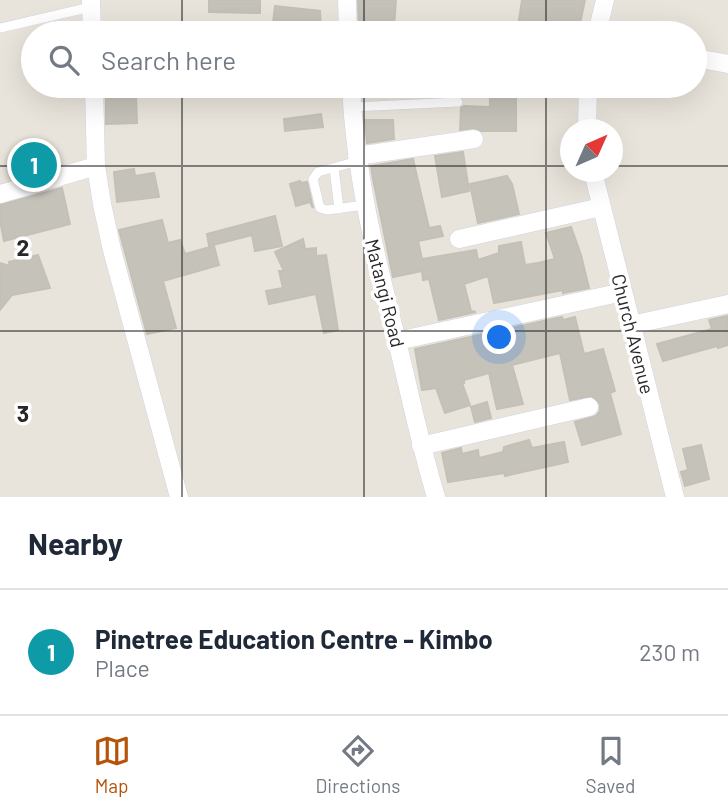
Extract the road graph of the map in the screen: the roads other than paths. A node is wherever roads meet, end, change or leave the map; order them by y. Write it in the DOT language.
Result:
graph roads {
  1 [pos="347,0"];
  2 [pos="605,0"];
  3 [pos="91,3"];
  4 [pos="25,21"];
  5 [pos="92,21"];
  6 [pos="348,21"];
  7 [pos="600,21"];
  8 [pos="21,22"];
  9 [pos="0,28"];
  10 [pos="707,60"];
  11 [pos="728,64"];
  12 [pos="94,98"];
  13 [pos="352,98"];
  14 [pos="588,98"];
  15 [pos="458,102"];
  16 [pos="352,107"];
  17 [pos="587,119"];
  18 [pos="474,139"];
  19 [pos="358,158"];
  20 [pos="96,166"];
  21 [pos="334,168"];
  22 [pos="595,182"];
  23 [pos="0,194"];
  24 [pos="365,205"];
  25 [pos="601,207"];
  26 [pos="339,209"];
  27 [pos="459,239"];
  28 [pos="623,292"];
  29 [pos="728,304"];
  30 [pos="631,325"];
  31 [pos="397,341"];
  32 [pos="589,407"];
  33 [pos="421,446"];
  34 [pos="180,497"];
  35 [pos="436,497"];
  36 [pos="675,497"];
  1 -- 6 [label="street"];
  2 -- 7 [label="street"];
  3 -- 4 [label="lane"];
  3 -- 5 [label="street"];
  8 -- 9 [label="lane"];
  10 -- 11 [label="street"];
  12 -- 20 [label="street"];
  13 -- 16 [label="street, Matangi Road"];
  14 -- 17 [label="street"];
  15 -- 16 [label="lane"];
  16 -- 19 [label="street, Matangi Road"];
  18 -- 19 [label="street"];
  19 -- 21 [label="lane"];
  19 -- 24 [label="street, Matangi Road"];
  20 -- 23 [label="street"];
  20 -- 34 [label="street"];
  21 -- 26 [label="lane"];
  21 -- 26 [label="lane"];
  22 -- 25 [label="street, Church Avenue"];
  24 -- 26 [label="lane"];
  24 -- 31 [label="street, Matangi Road"];
  25 -- 27 [label="street"];
  25 -- 28 [label="street, Church Avenue"];
  28 -- 30 [label="street, Church Avenue"];
  28 -- 31 [label="street"];
  29 -- 30 [label="street"];
  30 -- 36 [label="street, Church Avenue"];
  31 -- 33 [label="street, Matangi Road"];
  32 -- 33 [label="street"];
  33 -- 35 [label="street, Matangi Road"];
}
